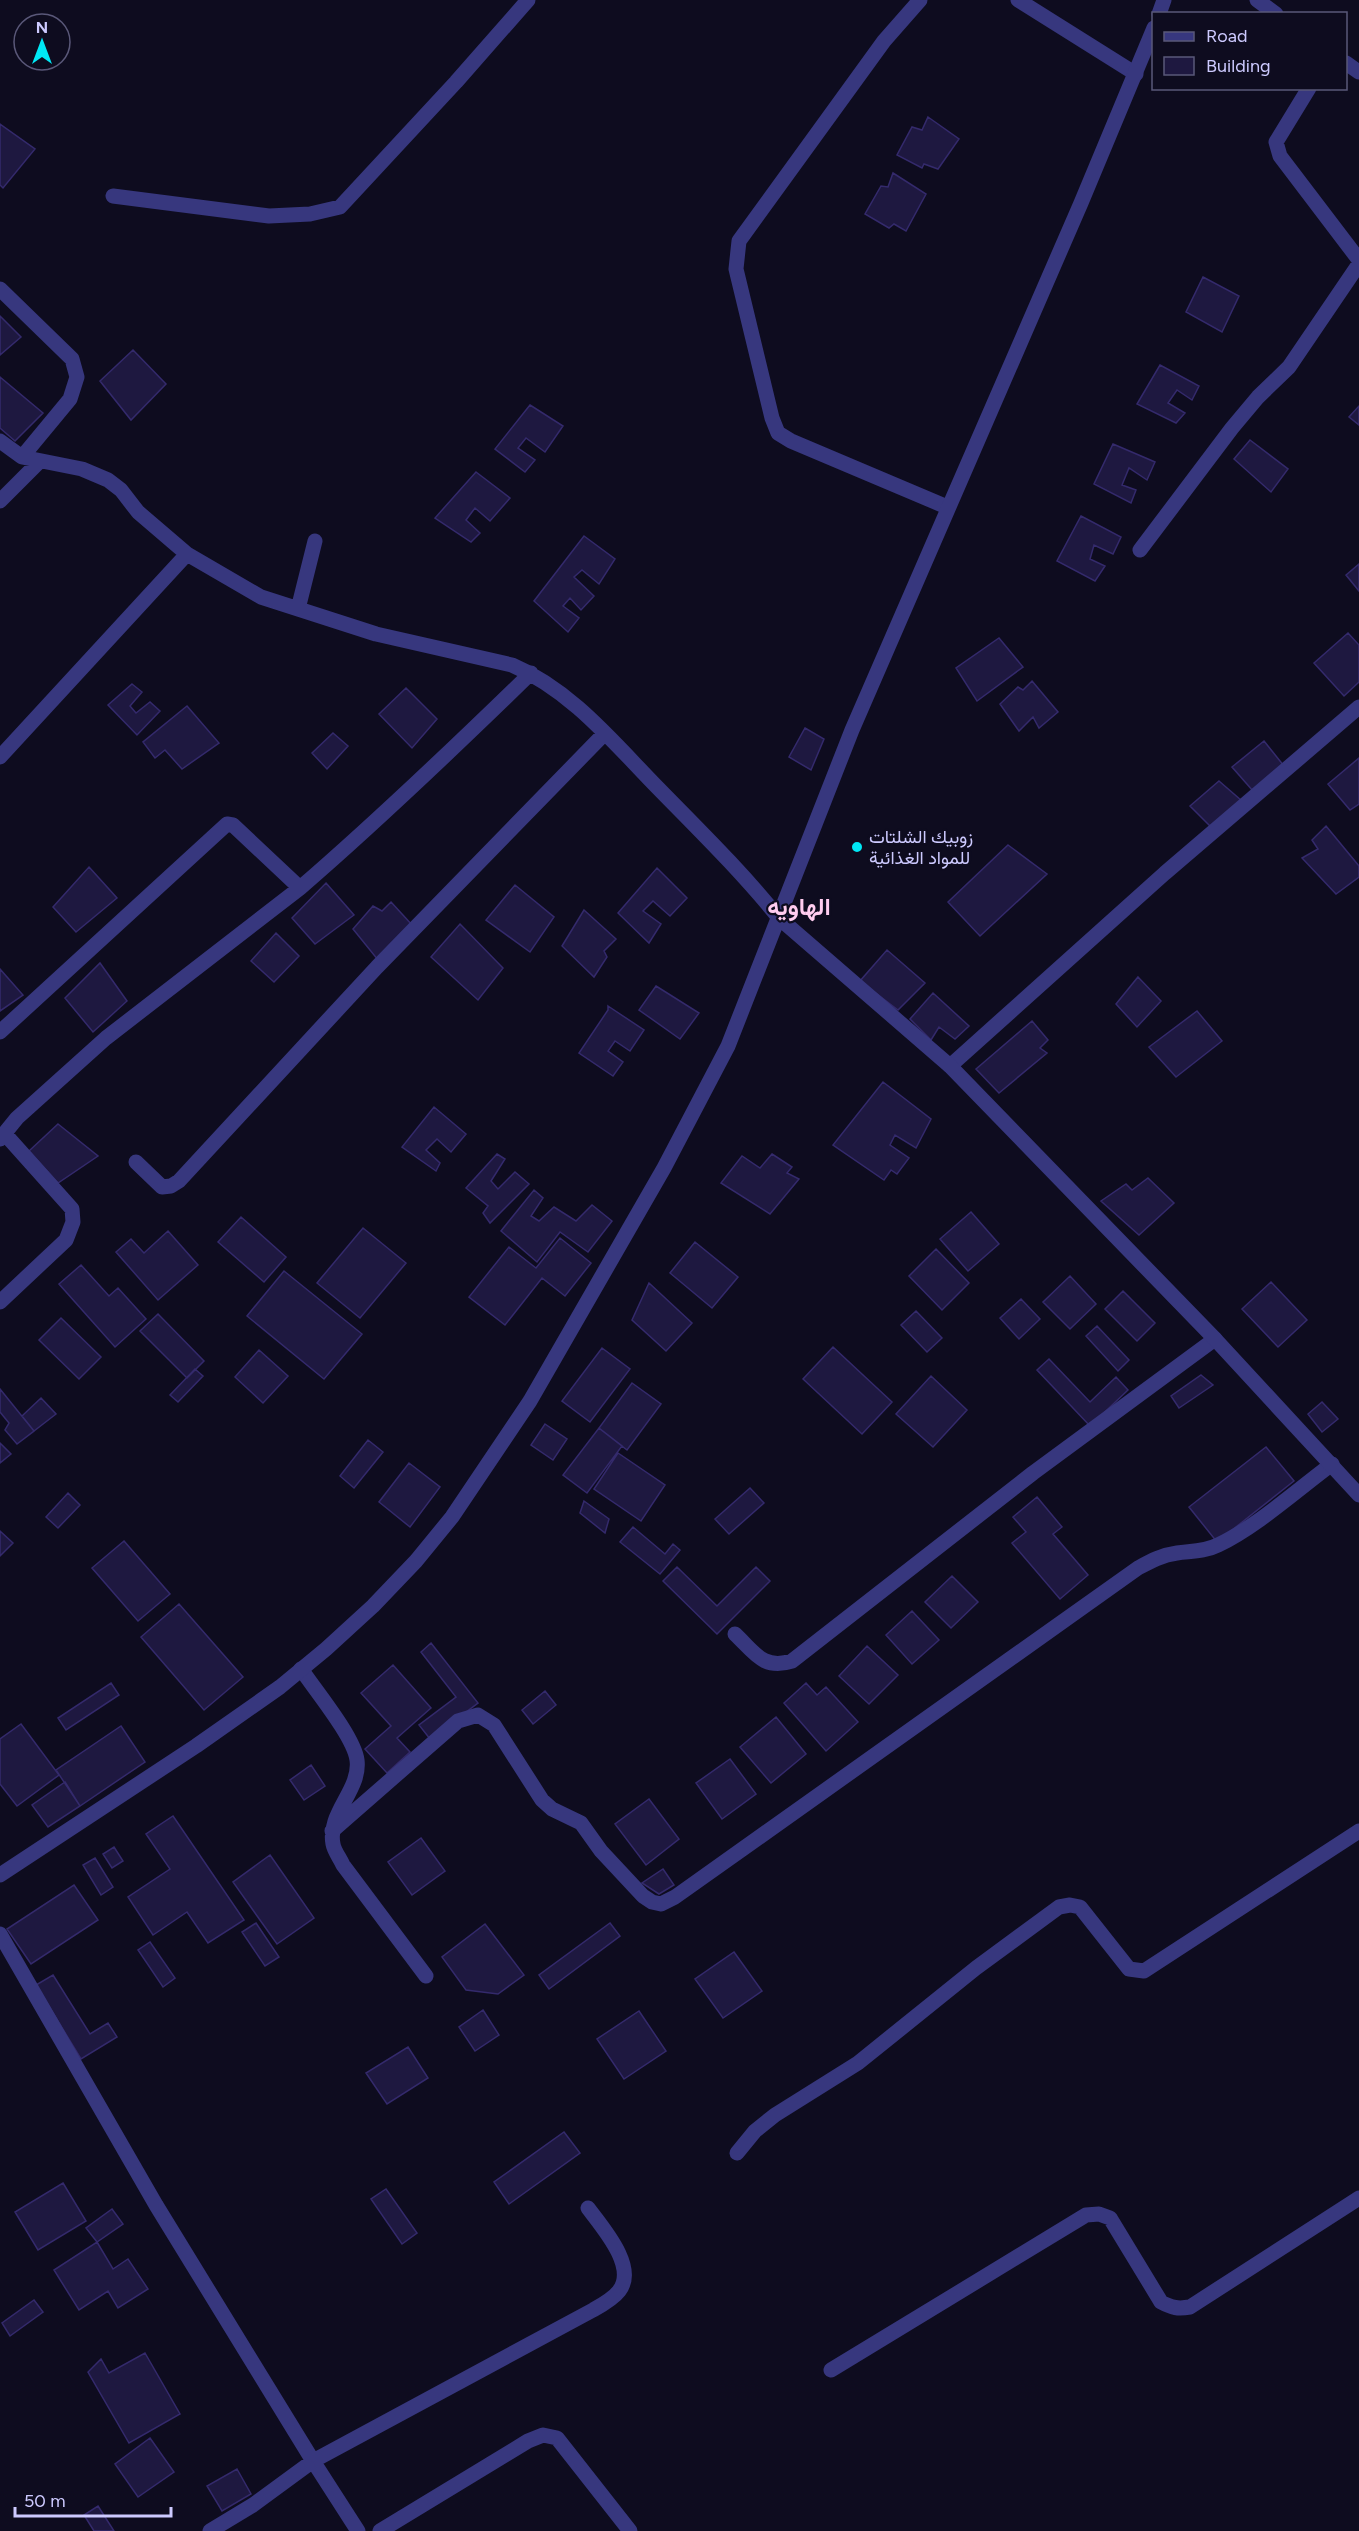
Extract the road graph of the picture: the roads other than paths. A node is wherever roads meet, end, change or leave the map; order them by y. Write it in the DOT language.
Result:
graph roads {
  1 [pos="528,0"];
  2 [pos="920,0"];
  3 [pos="1018,0"];
  4 [pos="1257,0"];
  5 [pos="1273,12"];
  6 [pos="1152,33"];
  7 [pos="1136,74"];
  8 [pos="1308,90"];
  9 [pos="112,196"];
  10 [pos="1359,262"];
  11 [pos="0,289"];
  12 [pos="0,441"];
  13 [pos="22,457"];
  14 [pos="39,462"];
  15 [pos="0,501"];
  16 [pos="948,507"];
  17 [pos="315,541"];
  18 [pos="1140,550"];
  19 [pos="187,554"];
  20 [pos="297,609"];
  21 [pos="531,673"];
  22 [pos="1359,707"];
  23 [pos="605,733"];
  24 [pos="0,757"];
  25 [pos="300,888"];
  26 [pos="778,918"];
  27 [pos="0,1032"];
  28 [pos="950,1066"];
  29 [pos="3,1136"];
  30 [pos="136,1162"];
  31 [pos="0,1302"];
  32 [pos="1215,1339"];
  33 [pos="1332,1464"];
  34 [pos="1359,1495"];
  35 [pos="735,1634"];
  36 [pos="301,1670"];
  37 [pos="1359,1830"];
  38 [pos="332,1831"];
  39 [pos="0,1875"];
  40 [pos="0,1934"];
  41 [pos="426,1976"];
  42 [pos="737,2153"];
  43 [pos="1359,2198"];
  44 [pos="588,2208"];
  45 [pos="831,2370"];
  46 [pos="313,2461"];
  47 [pos="210,2531"];
  48 [pos="358,2531"];
  49 [pos="380,2531"];
  50 [pos="630,2531"];
  1 -- 9 [label="street"];
  2 -- 16 [label="street"];
  3 -- 7 [label="street"];
  4 -- 5 [label="street"];
  6 -- 7 [label="street"];
  7 -- 16 [label="street"];
  8 -- 10 [label="street"];
  10 -- 18 [label="street"];
  11 -- 13 [label="street"];
  12 -- 13 [label="street"];
  13 -- 14 [label="street"];
  14 -- 15 [label="street"];
  14 -- 19 [label="street"];
  16 -- 26 [label="street"];
  17 -- 20 [label="street"];
  19 -- 20 [label="street"];
  19 -- 24 [label="street"];
  20 -- 21 [label="street"];
  21 -- 23 [label="street"];
  21 -- 25 [label="street"];
  22 -- 28 [label="street"];
  23 -- 26 [label="street"];
  23 -- 30 [label="street"];
  25 -- 27 [label="street"];
  25 -- 29 [label="street"];
  26 -- 28 [label="street"];
  26 -- 36 [label="street"];
  28 -- 32 [label="street"];
  29 -- 31 [label="street"];
  32 -- 33 [label="street"];
  32 -- 35 [label="street"];
  33 -- 34 [label="street"];
  33 -- 38 [label="street"];
  36 -- 38 [label="street"];
  36 -- 39 [label="street"];
  37 -- 42 [label="street"];
  38 -- 41 [label="street"];
  40 -- 46 [label="street"];
  43 -- 45 [label="street"];
  44 -- 46 [label="street"];
  46 -- 47 [label="street"];
  46 -- 48 [label="street"];
  49 -- 50 [label="street"];
}
